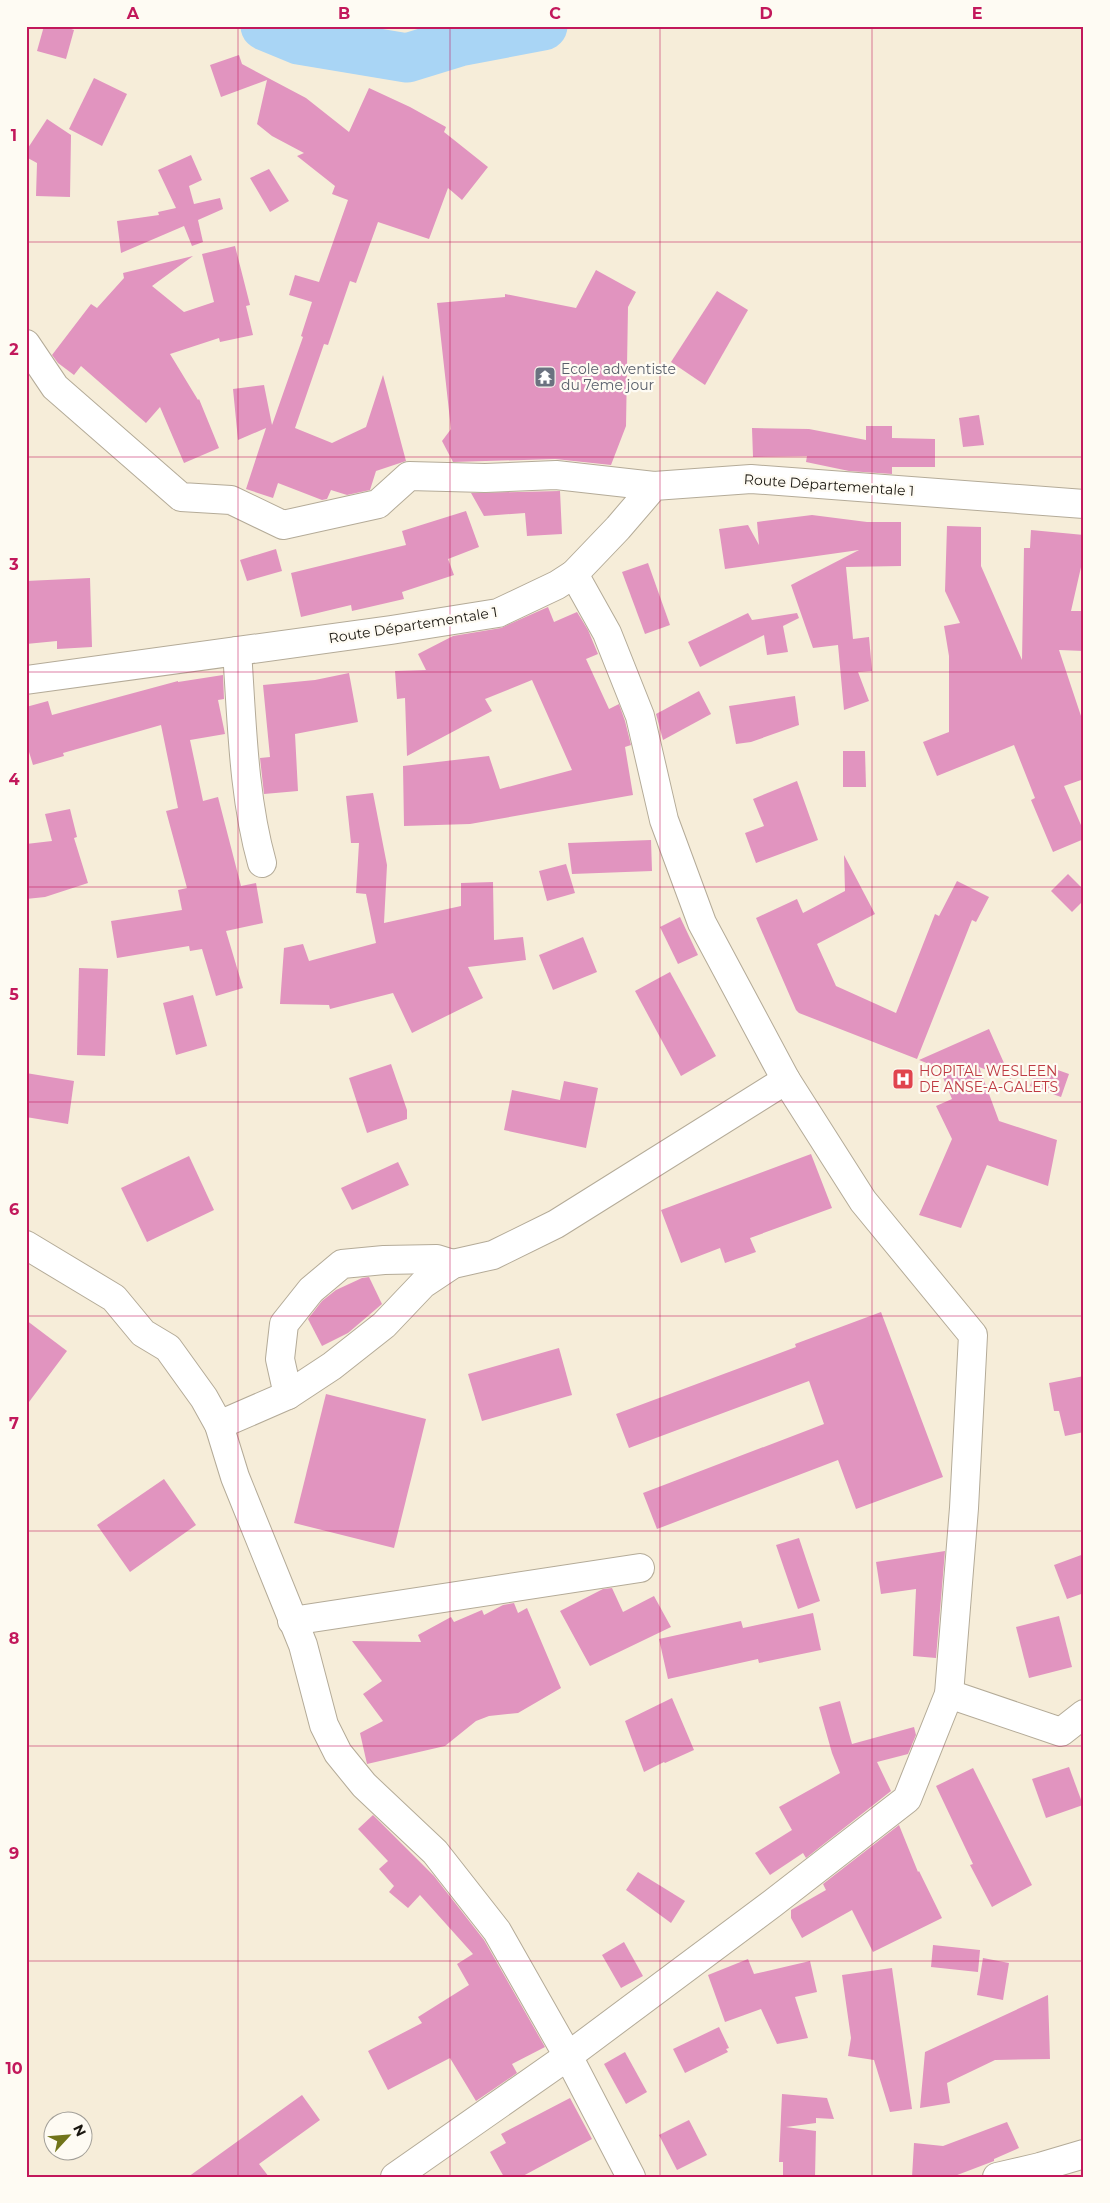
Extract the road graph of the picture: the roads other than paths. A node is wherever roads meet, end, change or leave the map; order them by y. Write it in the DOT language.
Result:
graph roads {
  1 [pos="26,344"];
  2 [pos="654,486"];
  3 [pos="1084,504"];
  4 [pos="574,574"];
  5 [pos="237,651"];
  6 [pos="26,680"];
  7 [pos="262,863"];
  8 [pos="786,1080"];
  9 [pos="26,1245"];
  10 [pos="452,1264"];
  11 [pos="288,1395"];
  12 [pos="219,1425"];
  13 [pos="640,1568"];
  14 [pos="292,1621"];
  15 [pos="949,1694"];
  16 [pos="1084,1714"];
  17 [pos="568,2056"];
  18 [pos="1084,2154"];
  19 [pos="395,2177"];
  20 [pos="631,2177"];
  21 [pos="997,2177"];
  1 -- 2 [label="street"];
  2 -- 3 [label="street, Route Départementale 1"];
  2 -- 4 [label="street, Route Départementale 1"];
  4 -- 5 [label="street, Route Départementale 1"];
  4 -- 8 [label="street"];
  5 -- 6 [label="street, Route Départementale 1"];
  5 -- 7 [label="street"];
  8 -- 10 [label="street"];
  8 -- 15 [label="street"];
  9 -- 12 [label="street"];
  10 -- 11 [label="street"];
  10 -- 11 [label="street"];
  11 -- 12 [label="street"];
  12 -- 14 [label="street"];
  13 -- 14 [label="street"];
  14 -- 17 [label="street"];
  15 -- 16 [label="street"];
  15 -- 17 [label="street"];
  17 -- 19 [label="street"];
  17 -- 20 [label="street"];
  18 -- 21 [label="street"];
}
